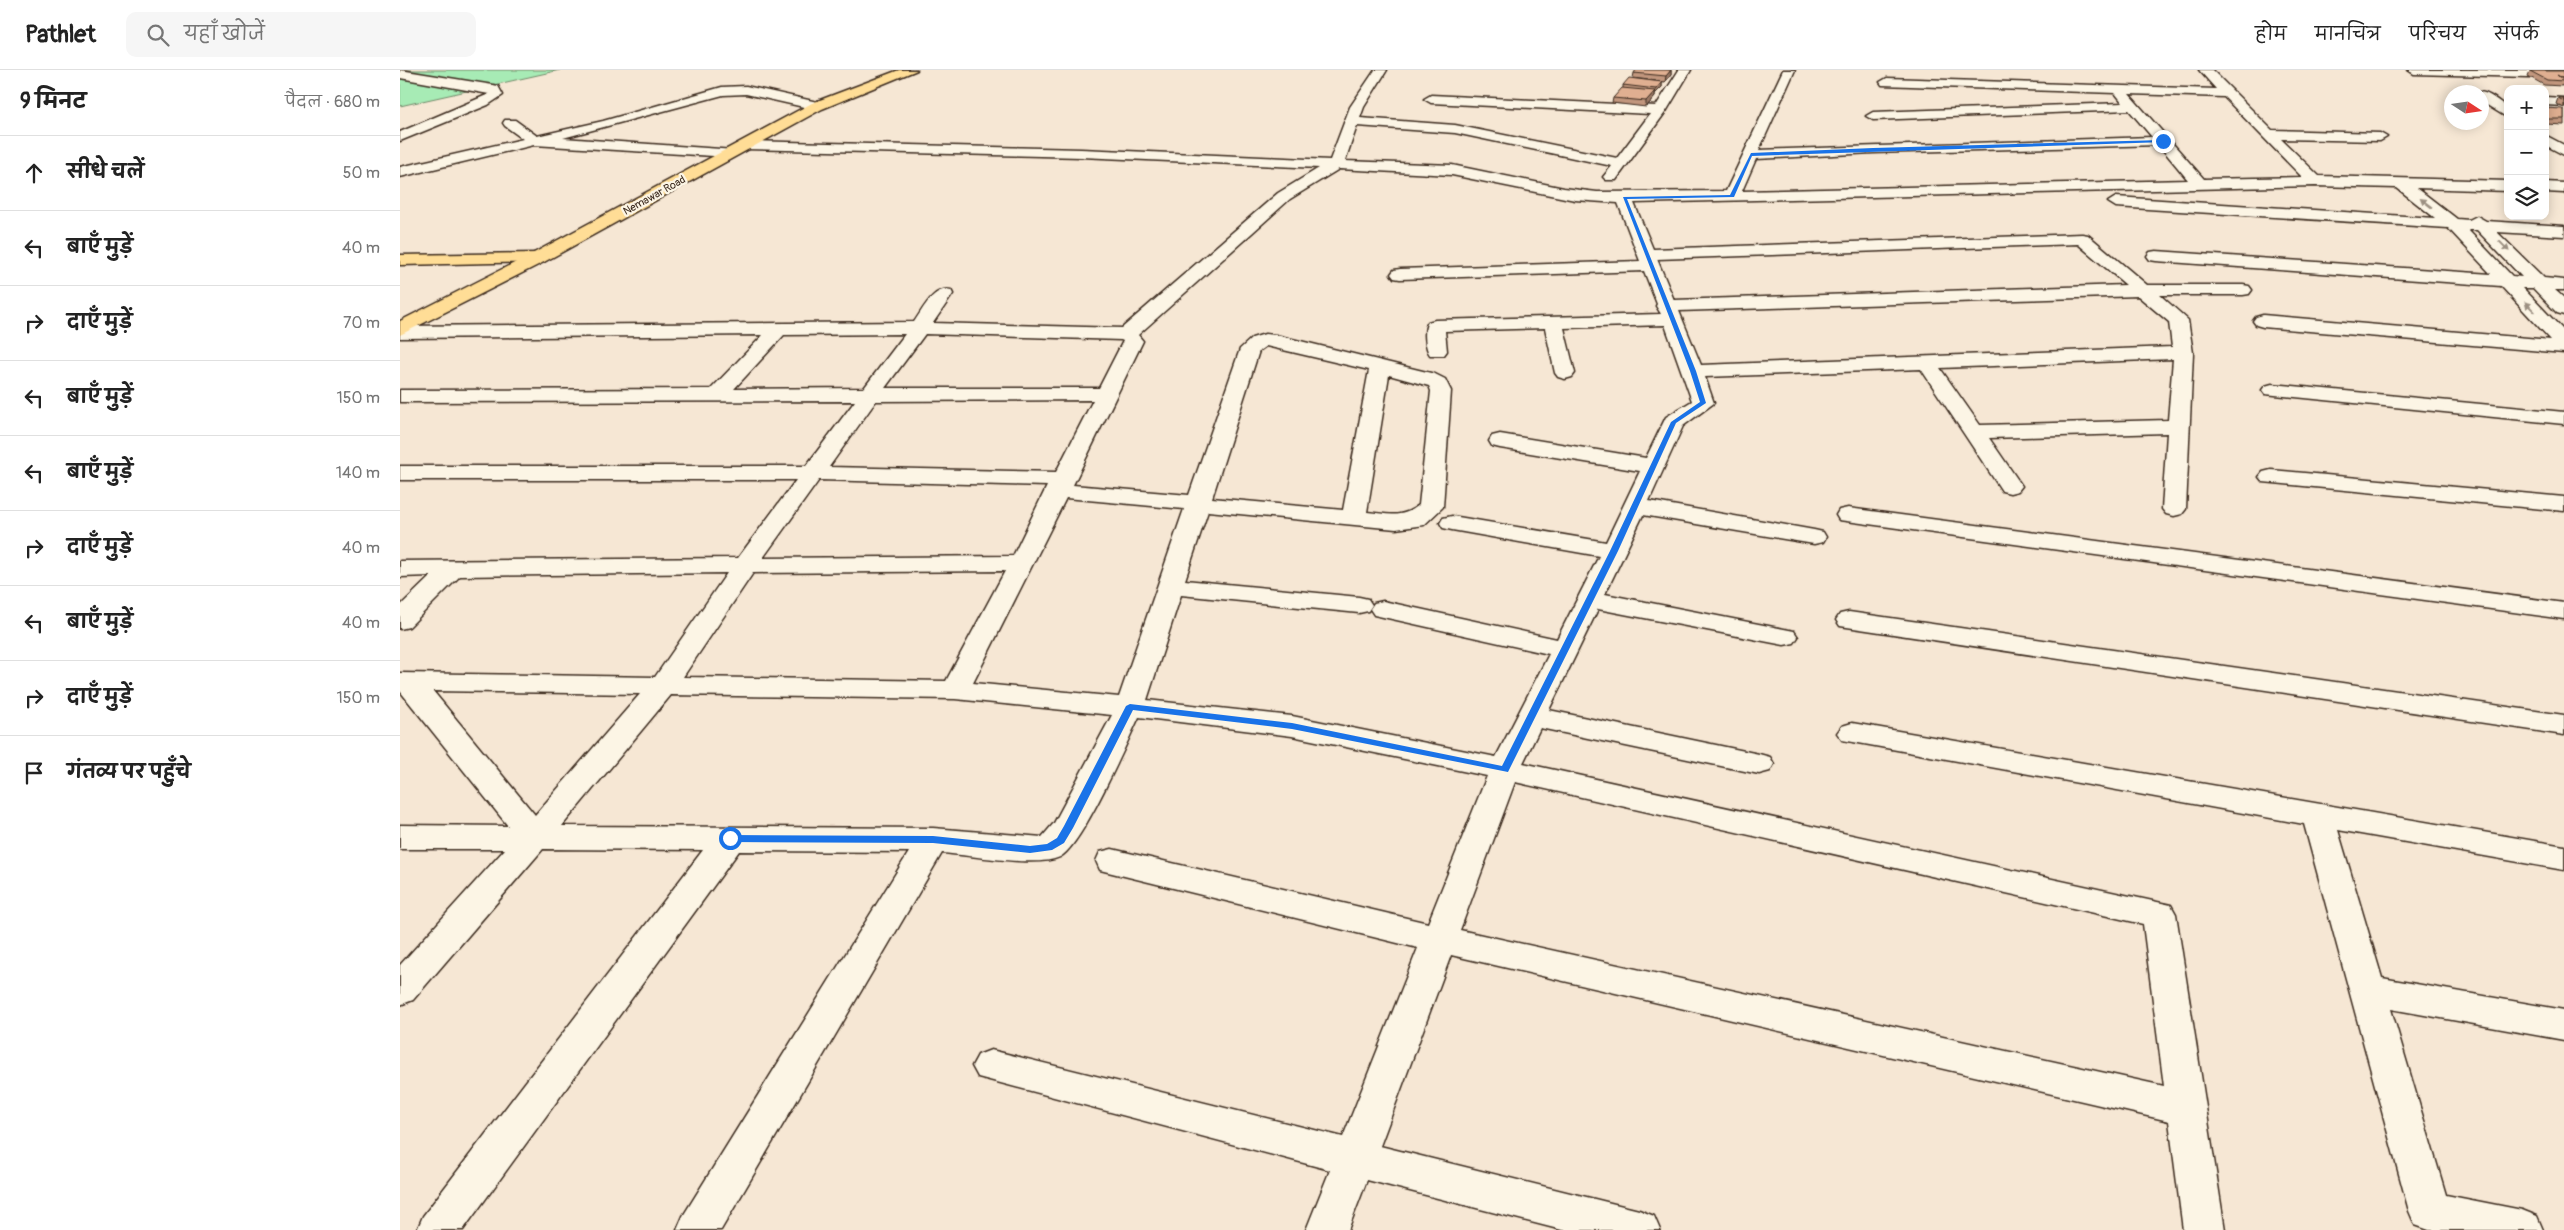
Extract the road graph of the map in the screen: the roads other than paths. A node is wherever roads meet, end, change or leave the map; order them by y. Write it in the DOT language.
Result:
graph roads {
  1 [pos="912,70"];
  2 [pos="1381,70"];
  3 [pos="1685,70"];
  4 [pos="1789,70"];
  5 [pos="2205,70"];
  6 [pos="2414,70"];
  7 [pos="2442,70"];
  8 [pos="400,74"];
  9 [pos="2564,74"];
  10 [pos="1887,76"];
  11 [pos="2464,85"];
  12 [pos="2118,90"];
  13 [pos="2229,93"];
  14 [pos="2489,99"];
  15 [pos="1431,100"];
  16 [pos="2504,100"];
  17 [pos="1474,101"];
  18 [pos="2489,101"];
  19 [pos="2549,101"];
  20 [pos="2564,102"];
  21 [pos="818,106"];
  22 [pos="2133,106"];
  23 [pos="1660,110"];
  24 [pos="2504,111"];
  25 [pos="1873,116"];
  26 [pos="1353,122"];
  27 [pos="510,123"];
  28 [pos="1455,130"];
  29 [pos="2269,134"];
  30 [pos="400,136"];
  31 [pos="2380,137"];
  32 [pos="2549,140"];
  33 [pos="535,141"];
  34 [pos="2163,141"];
  35 [pos="737,149"];
  36 [pos="1873,149"];
  37 [pos="2563,149"];
  38 [pos="1751,155"];
  39 [pos="1621,163"];
  40 [pos="1336,165"];
  41 [pos="400,172"];
  42 [pos="2315,182"];
  43 [pos="2399,182"];
  44 [pos="2426,183"];
  45 [pos="2200,184"];
  46 [pos="2504,186"];
  47 [pos="2549,187"];
  48 [pos="2564,188"];
  49 [pos="1732,196"];
  50 [pos="1595,198"];
  51 [pos="1624,198"];
  52 [pos="2099,200"];
  53 [pos="2456,212"];
  54 [pos="2484,226"];
  55 [pos="2564,232"];
  56 [pos="2156,256"];
  57 [pos="538,258"];
  58 [pos="400,260"];
  59 [pos="1648,260"];
  60 [pos="1400,274"];
  61 [pos="2505,280"];
  62 [pos="2539,283"];
  63 [pos="2564,285"];
  64 [pos="2143,290"];
  65 [pos="2243,290"];
  66 [pos="944,294"];
  67 [pos="2564,309"];
  68 [pos="1668,313"];
  69 [pos="2263,321"];
  70 [pos="1553,322"];
  71 [pos="916,328"];
  72 [pos="778,330"];
  73 [pos="400,331"];
  74 [pos="1127,334"];
  75 [pos="2564,342"];
  76 [pos="2564,347"];
  77 [pos="1437,351"];
  78 [pos="2183,353"];
  79 [pos="1927,363"];
  80 [pos="1380,366"];
  81 [pos="1693,371"];
  82 [pos="1565,373"];
  83 [pos="2272,390"];
  84 [pos="870,394"];
  85 [pos="1106,394"];
  86 [pos="717,395"];
  87 [pos="400,396"];
  88 [pos="2564,418"];
  89 [pos="2179,426"];
  90 [pos="1973,432"];
  91 [pos="1500,441"];
  92 [pos="1653,466"];
  93 [pos="400,473"];
  94 [pos="812,473"];
  95 [pos="2271,477"];
  96 [pos="1059,485"];
  97 [pos="2010,486"];
  98 [pos="1198,504"];
  99 [pos="2564,504"];
  100 [pos="1635,506"];
  101 [pos="2174,509"];
  102 [pos="1848,515"];
  103 [pos="1354,518"];
  104 [pos="1452,523"];
  105 [pos="1814,537"];
  106 [pos="1614,551"];
  107 [pos="1022,564"];
  108 [pos="744,567"];
  109 [pos="400,570"];
  110 [pos="452,570"];
  111 [pos="1170,586"];
  112 [pos="1590,599"];
  113 [pos="2564,611"];
  114 [pos="1849,620"];
  115 [pos="400,621"];
  116 [pos="1784,637"];
  117 [pos="1565,649"];
  118 [pos="405,682"];
  119 [pos="663,686"];
  120 [pos="954,690"];
  121 [pos="1130,706"];
  122 [pos="1531,716"];
  123 [pos="2564,725"];
  124 [pos="1852,733"];
  125 [pos="1759,764"];
  126 [pos="1505,769"];
  127 [pos="2318,817"];
  128 [pos="400,837"];
  129 [pos="535,838"];
  130 [pos="730,838"];
  131 [pos="933,840"];
  132 [pos="2564,858"];
  133 [pos="1112,861"];
  134 [pos="1439,939"];
  135 [pos="400,990"];
  136 [pos="2367,990"];
  137 [pos="2564,1025"];
  138 [pos="991,1066"];
  139 [pos="2187,1108"];
  140 [pos="1356,1158"];
  141 [pos="438,1230"];
  142 [pos="698,1230"];
  143 [pos="1327,1230"];
  144 [pos="1639,1230"];
  145 [pos="2204,1230"];
  146 [pos="2522,1230"];
  1 -- 21 [label="main road, Nemawar Road"];
  2 -- 26 [label="street"];
  3 -- 23 [label="street"];
  4 -- 38 [label="street"];
  5 -- 13 [label="street"];
  6 -- 7 [label="street"];
  7 -- 9 [label="street"];
  7 -- 11 [label="street"];
  8 -- 30 [label="street"];
  10 -- 12 [label="street"];
  10 -- 25 [label="street"];
  12 -- 13 [label="street"];
  12 -- 22 [label="street"];
  13 -- 29 [label="street"];
  14 -- 16 [label="street"];
  15 -- 17 [label="street"];
  17 -- 23 [label="street"];
  17 -- 28 [label="street"];
  18 -- 24 [label="street"];
  19 -- 20 [label="street"];
  21 -- 33 [label="street"];
  21 -- 35 [label="main road, Nemawar Road"];
  22 -- 25 [label="street"];
  22 -- 34 [label="street"];
  23 -- 39 [label="street"];
  25 -- 36 [label="street"];
  26 -- 28 [label="street"];
  26 -- 40 [label="street"];
  27 -- 33 [label="street"];
  28 -- 39 [label="street"];
  29 -- 31 [label="street"];
  29 -- 42 [label="street"];
  32 -- 37 [label="street"];
  33 -- 35 [label="street"];
  33 -- 41 [label="street"];
  34 -- 36 [label="street"];
  34 -- 45 [label="street"];
  35 -- 40 [label="street"];
  35 -- 57 [label="main road, Nemawar Road"];
  36 -- 38 [label="street"];
  38 -- 49 [label="street"];
  39 -- 50 [label="street"];
  40 -- 50 [label="street"];
  40 -- 74 [label="street"];
  42 -- 43 [label="street"];
  42 -- 45 [label="street"];
  43 -- 44 [label="street"];
  53 -- 43 [label="street, one-way"];
  44 -- 46 [label="street"];
  44 -- 53 [label="street"];
  45 -- 49 [label="street"];
  47 -- 48 [label="street"];
  49 -- 51 [label="street"];
  50 -- 51 [label="street"];
  51 -- 59 [label="street"];
  52 -- 53 [label="street"];
  53 -- 54 [label="street"];
  53 -- 61 [label="street"];
  54 -- 55 [label="street"];
  54 -- 62 [label="street, one-way"];
  56 -- 61 [label="street"];
  57 -- 58 [label="main road"];
  57 -- 73 [label="main road, Nemawar Road"];
  59 -- 60 [label="street"];
  59 -- 64 [label="street"];
  59 -- 68 [label="street"];
  61 -- 62 [label="street"];
  75 -- 61 [label="street, one-way"];
  62 -- 63 [label="street"];
  62 -- 67 [label="street"];
  64 -- 65 [label="street"];
  64 -- 68 [label="street"];
  64 -- 78 [label="street"];
  66 -- 71 [label="street"];
  68 -- 70 [label="street"];
  68 -- 81 [label="street"];
  69 -- 76 [label="street"];
  70 -- 77 [label="street"];
  70 -- 82 [label="street"];
  71 -- 72 [label="street"];
  71 -- 74 [label="street"];
  71 -- 84 [label="street"];
  72 -- 73 [label="street"];
  72 -- 86 [label="street"];
  74 -- 85 [label="street"];
  78 -- 79 [label="street"];
  78 -- 89 [label="street"];
  79 -- 81 [label="street"];
  79 -- 90 [label="street"];
  80 -- 98 [label="street"];
  80 -- 103 [label="street"];
  80 -- 103 [label="street"];
  81 -- 92 [label="street"];
  83 -- 88 [label="street"];
  84 -- 85 [label="street"];
  84 -- 86 [label="street"];
  84 -- 94 [label="street"];
  85 -- 96 [label="street"];
  86 -- 87 [label="street"];
  89 -- 90 [label="street"];
  89 -- 101 [label="street"];
  90 -- 97 [label="street"];
  91 -- 92 [label="street"];
  92 -- 100 [label="street"];
  93 -- 94 [label="street"];
  94 -- 96 [label="street"];
  94 -- 108 [label="street"];
  95 -- 99 [label="street"];
  96 -- 98 [label="street"];
  96 -- 107 [label="street"];
  98 -- 103 [label="street"];
  98 -- 111 [label="street"];
  100 -- 105 [label="street"];
  100 -- 106 [label="street"];
  102 -- 113 [label="street"];
  104 -- 106 [label="street"];
  106 -- 112 [label="street"];
  107 -- 108 [label="street"];
  107 -- 120 [label="street"];
  108 -- 110 [label="street"];
  108 -- 119 [label="street"];
  109 -- 110 [label="street"];
  110 -- 115 [label="street"];
  111 -- 117 [label="street"];
  111 -- 121 [label="street"];
  112 -- 116 [label="street"];
  112 -- 117 [label="street"];
  114 -- 123 [label="street"];
  117 -- 122 [label="street"];
  118 -- 119 [label="street"];
  118 -- 129 [label="street"];
  119 -- 120 [label="street"];
  119 -- 129 [label="street"];
  120 -- 121 [label="street"];
  121 -- 126 [label="street"];
  121 -- 131 [label="street"];
  122 -- 125 [label="street"];
  122 -- 126 [label="street"];
  124 -- 127 [label="street"];
  126 -- 134 [label="street"];
  126 -- 139 [label="street"];
  127 -- 132 [label="street"];
  127 -- 136 [label="street"];
  128 -- 129 [label="street"];
  129 -- 130 [label="street"];
  129 -- 135 [label="street"];
  130 -- 131 [label="street"];
  130 -- 141 [label="street"];
  131 -- 142 [label="street"];
  133 -- 134 [label="street"];
  134 -- 139 [label="street"];
  134 -- 140 [label="street"];
  136 -- 137 [label="street"];
  136 -- 146 [label="street"];
  138 -- 140 [label="street"];
  139 -- 145 [label="street"];
  140 -- 143 [label="street"];
  140 -- 144 [label="street"];
}
